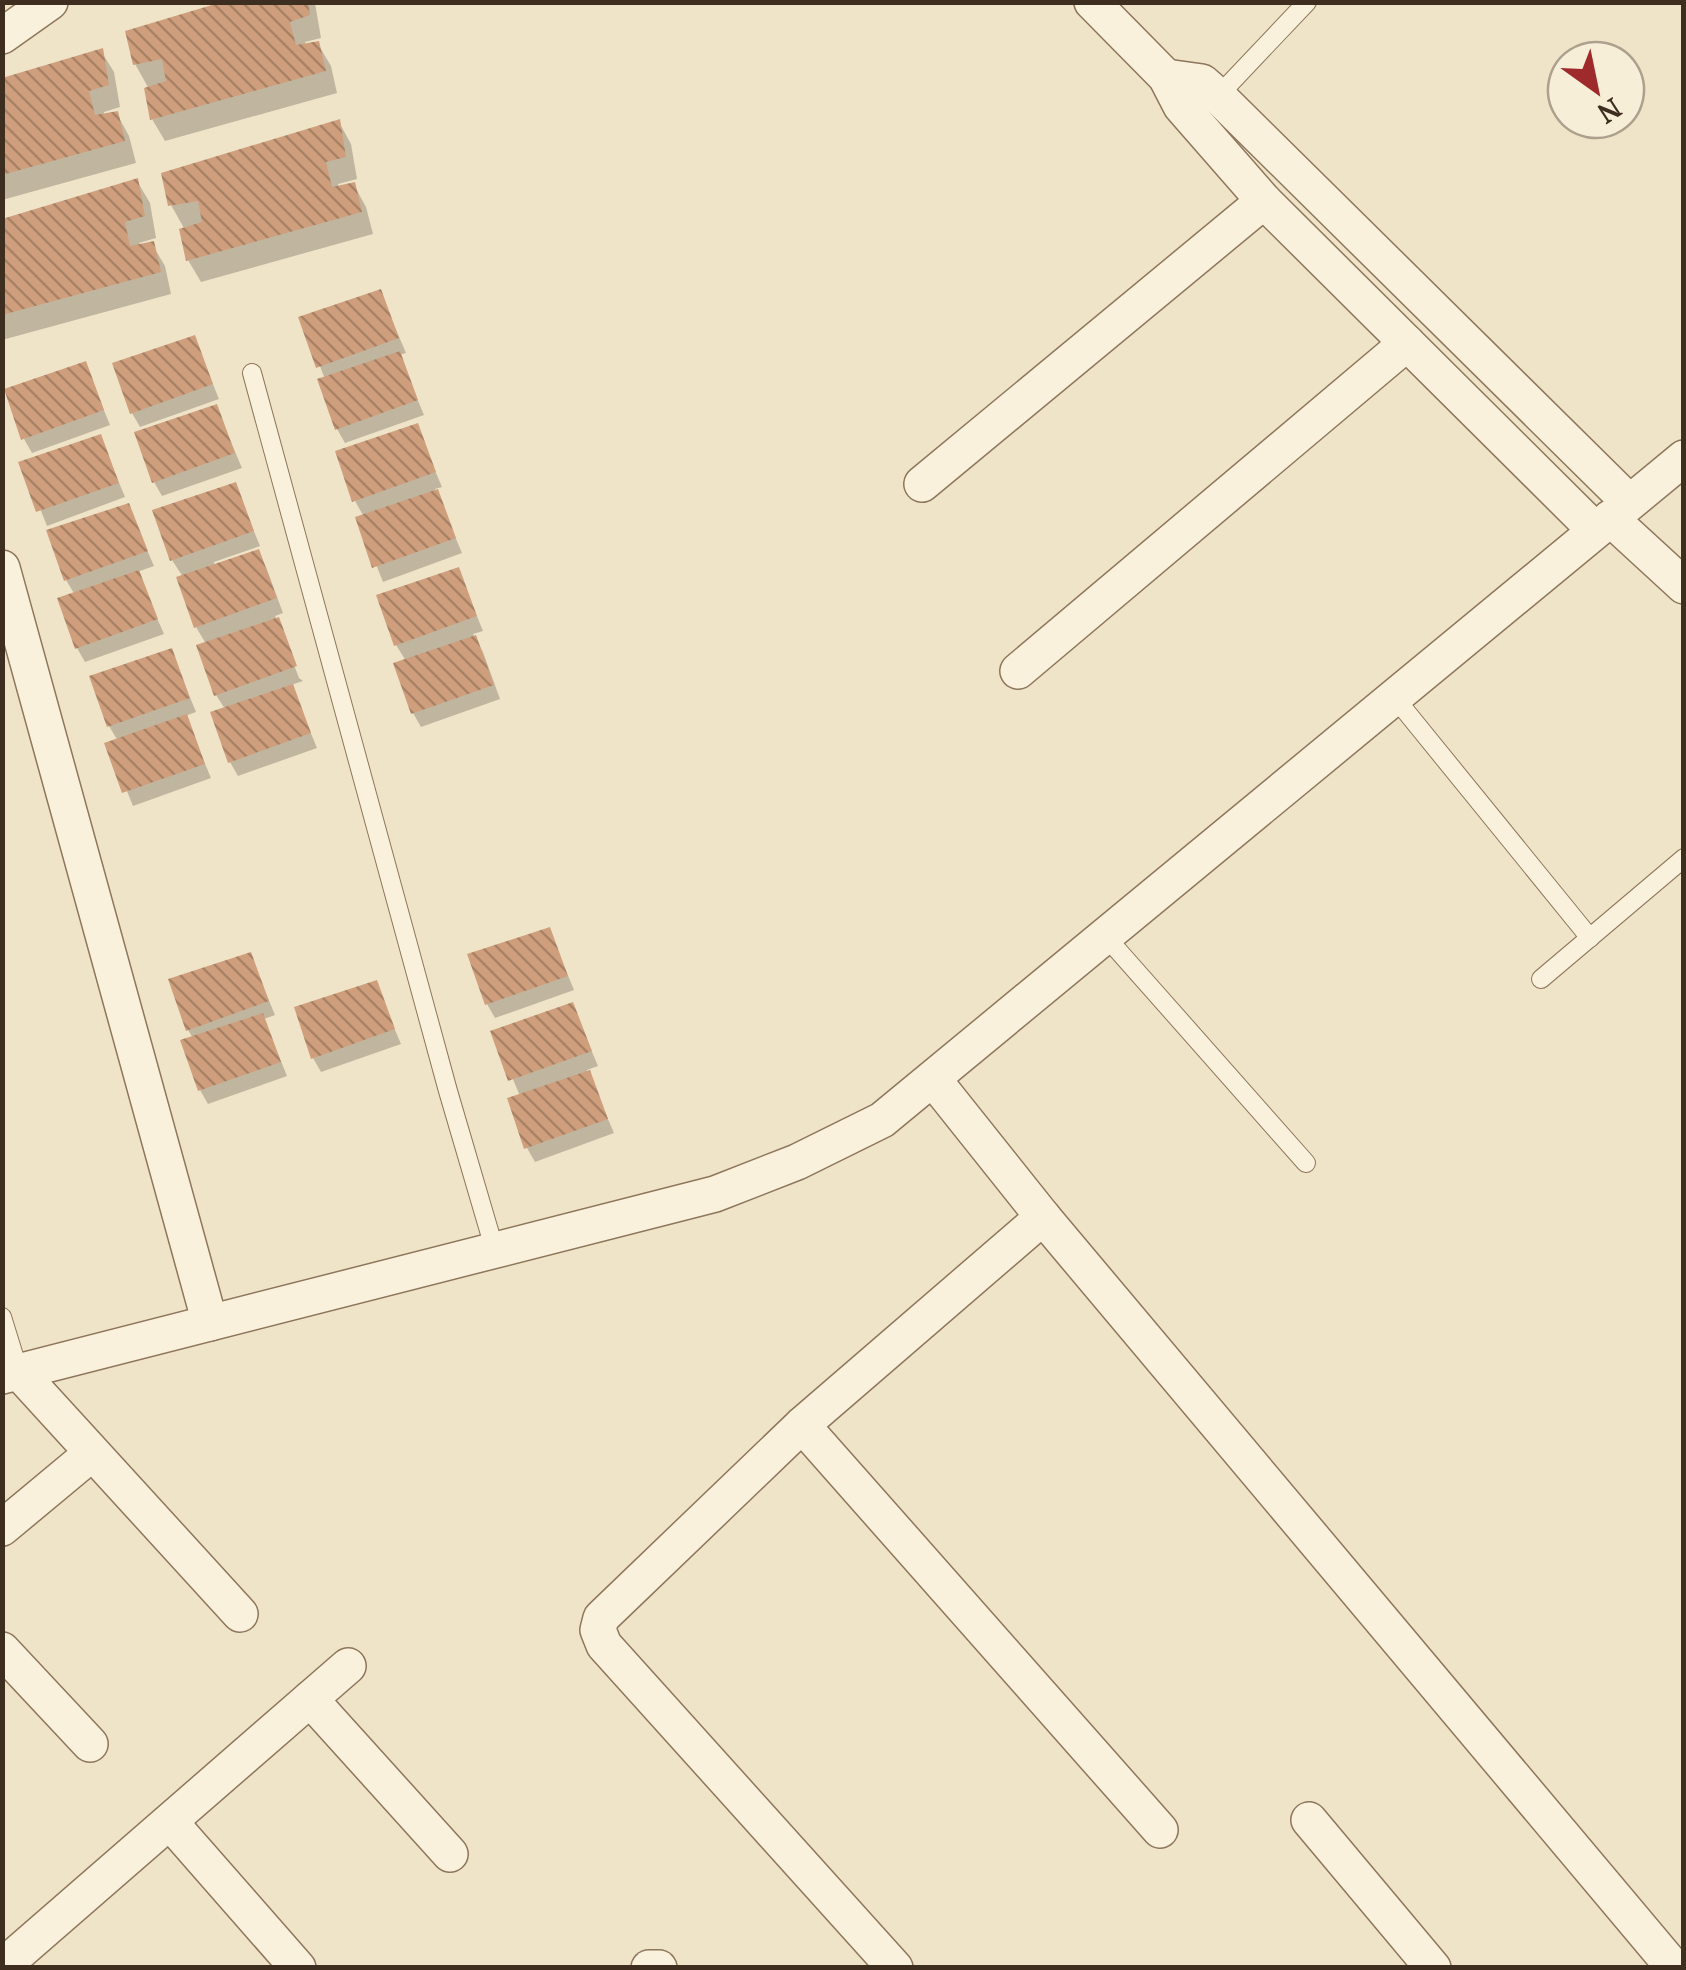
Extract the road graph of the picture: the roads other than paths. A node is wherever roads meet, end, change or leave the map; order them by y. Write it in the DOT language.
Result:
graph roads {
  1 [pos="50,2"];
  2 [pos="1092,2"];
  3 [pos="1307,2"];
  4 [pos="2,36"];
  5 [pos="1166,77"];
  6 [pos="1218,96"];
  7 [pos="1264,201"];
  8 [pos="1408,343"];
  9 [pos="252,373"];
  10 [pos="1684,458"];
  11 [pos="922,484"];
  12 [pos="1612,516"];
  13 [pos="2,568"];
  14 [pos="1684,586"];
  15 [pos="1018,671"];
  16 [pos="1394,698"];
  17 [pos="1684,858"];
  18 [pos="1108,938"];
  19 [pos="1590,938"];
  20 [pos="1541,980"];
  21 [pos="933,1079"];
  22 [pos="1306,1163"];
  23 [pos="1043,1216"];
  24 [pos="496,1251"];
  25 [pos="2,1317"];
  26 [pos="210,1323"];
  27 [pos="11,1374"];
  28 [pos="802,1426"];
  29 [pos="91,1454"];
  30 [pos="2,1528"];
  31 [pos="240,1614"];
  32 [pos="2,1650"];
  33 [pos="348,1666"];
  34 [pos="310,1698"];
  35 [pos="90,1744"];
  36 [pos="1309,1820"];
  37 [pos="170,1822"];
  38 [pos="1160,1830"];
  39 [pos="450,1854"];
  40 [pos="2,1967"];
  41 [pos="298,1968"];
  42 [pos="649,1968"];
  43 [pos="659,1968"];
  44 [pos="894,1968"];
  45 [pos="1432,1968"];
  46 [pos="1674,1968"];
  1 -- 4 [label="street"];
  2 -- 5 [label="street"];
  3 -- 6 [label="lane"];
  5 -- 6 [label="street"];
  5 -- 7 [label="street"];
  6 -- 12 [label="street"];
  7 -- 8 [label="street"];
  7 -- 11 [label="street"];
  8 -- 12 [label="street"];
  8 -- 15 [label="street"];
  9 -- 24 [label="lane"];
  10 -- 12 [label="street"];
  12 -- 14 [label="street"];
  12 -- 16 [label="street"];
  13 -- 26 [label="street"];
  16 -- 18 [label="street"];
  16 -- 19 [label="lane"];
  17 -- 19 [label="lane"];
  18 -- 21 [label="street"];
  18 -- 22 [label="lane"];
  19 -- 20 [label="lane"];
  21 -- 23 [label="street"];
  21 -- 24 [label="street"];
  23 -- 28 [label="street"];
  23 -- 46 [label="street"];
  24 -- 26 [label="street"];
  25 -- 27 [label="lane"];
  26 -- 27 [label="street"];
  27 -- 29 [label="street"];
  28 -- 38 [label="street"];
  28 -- 44 [label="street"];
  29 -- 30 [label="street"];
  29 -- 31 [label="street"];
  32 -- 35 [label="street"];
  33 -- 34 [label="street"];
  34 -- 37 [label="street"];
  34 -- 39 [label="street"];
  36 -- 45 [label="street"];
  37 -- 40 [label="street"];
  37 -- 41 [label="street"];
  42 -- 43 [label="street"];
}
